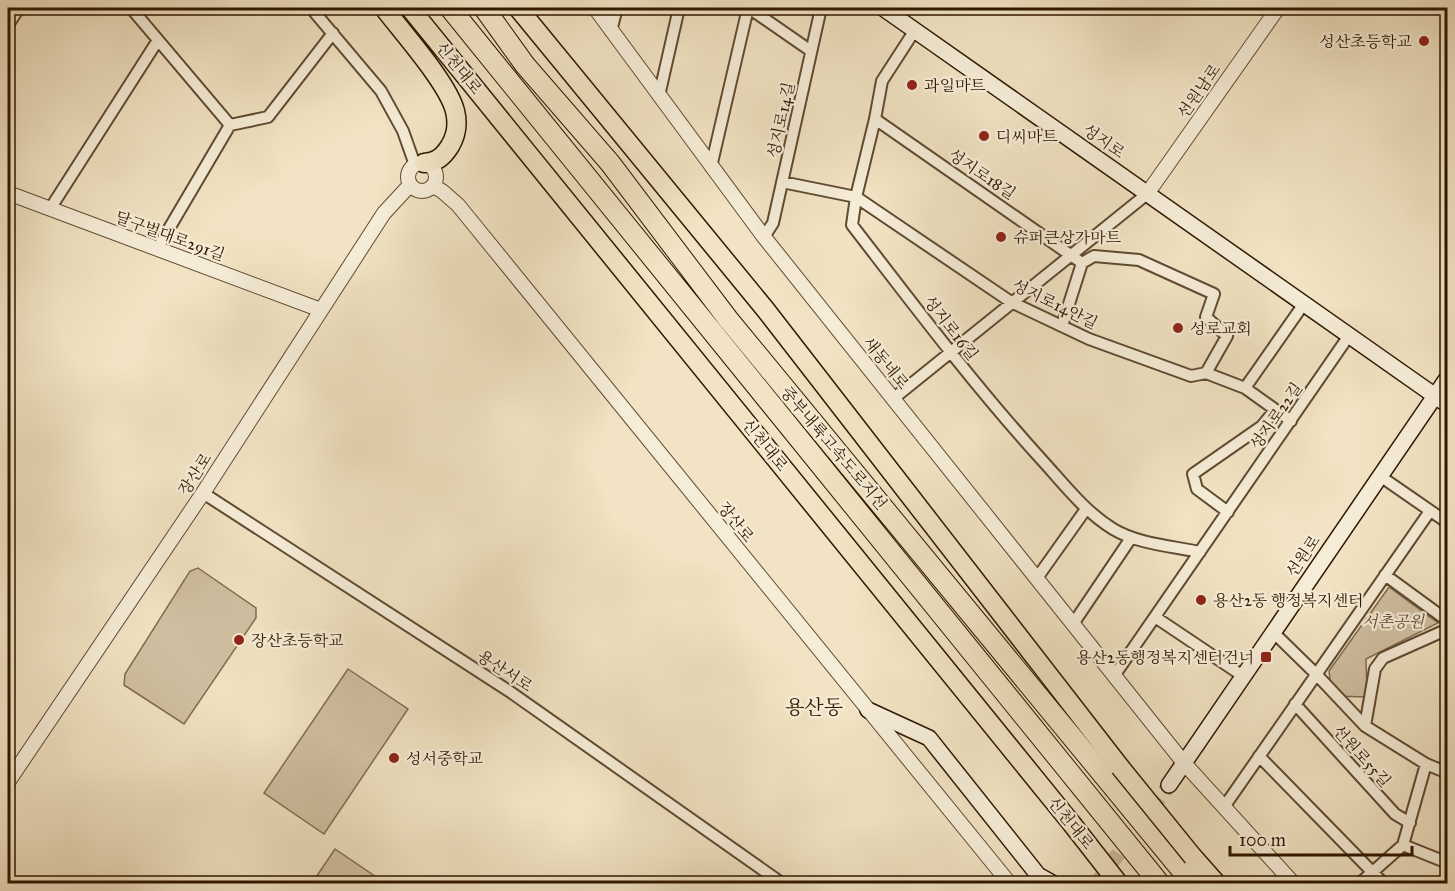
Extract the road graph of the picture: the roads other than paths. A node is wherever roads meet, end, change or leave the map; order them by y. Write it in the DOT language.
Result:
graph roads {
  1 [pos="19,8"];
  2 [pos="132,8"];
  3 [pos="311,8"];
  4 [pos="384,8"];
  5 [pos="410,8"];
  6 [pos="450,8"];
  7 [pos="484,8"];
  8 [pos="518,8"];
  9 [pos="595,8"];
  10 [pos="617,8"];
  11 [pos="679,8"];
  12 [pos="748,8"];
  13 [pos="821,8"];
  14 [pos="883,8"];
  15 [pos="1278,8"];
  16 [pos="8,26"];
  17 [pos="915,30"];
  18 [pos="611,31"];
  19 [pos="333,33"];
  20 [pos="158,40"];
  21 [pos="811,51"];
  22 [pos="659,96"];
  23 [pos="875,119"];
  24 [pos="230,125"];
  25 [pos="420,164"];
  26 [pos="711,167"];
  27 [pos="782,182"];
  28 [pos="410,185"];
  29 [pos="433,186"];
  30 [pos="8,193"];
  31 [pos="1147,194"];
  32 [pos="856,197"];
  33 [pos="51,209"];
  34 [pos="764,237"];
  35 [pos="157,249"];
  36 [pos="1072,254"];
  37 [pos="1082,263"];
  38 [pos="1011,302"];
  39 [pos="1304,305"];
  40 [pos="321,310"];
  41 [pos="1062,326"];
  42 [pos="1348,337"];
  43 [pos="951,352"];
  44 [pos="1206,373"];
  45 [pos="1448,377"];
  46 [pos="1245,388"];
  47 [pos="1434,396"];
  48 [pos="894,398"];
  49 [pos="1448,405"];
  50 [pos="1275,410"];
  51 [pos="1291,421"];
  52 [pos="1380,476"];
  53 [pos="203,493"];
  54 [pos="1086,509"];
  55 [pos="1430,511"];
  56 [pos="1228,512"];
  57 [pos="1448,523"];
  58 [pos="1131,538"];
  59 [pos="1200,552"];
  60 [pos="1385,575"];
  61 [pos="1037,578"];
  62 [pos="1155,617"];
  63 [pos="1448,621"];
  64 [pos="1073,624"];
  65 [pos="1448,629"];
  66 [pos="1273,632"];
  67 [pos="1316,674"];
  68 [pos="1114,676"];
  69 [pos="1243,676"];
  70 [pos="1296,704"];
  71 [pos="868,710"];
  72 [pos="1365,726"];
  73 [pos="1259,756"];
  74 [pos="1184,763"];
  75 [pos="1426,764"];
  76 [pos="1448,773"];
  77 [pos="8,782"];
  78 [pos="1168,785"];
  79 [pos="1224,807"];
  80 [pos="1410,823"];
  81 [pos="1402,845"];
  82 [pos="1447,864"];
  83 [pos="1372,872"];
  84 [pos="783,884"];
  85 [pos="1010,884"];
  86 [pos="1054,884"];
  87 [pos="1119,884"];
  88 [pos="1160,884"];
  89 [pos="1193,884"];
  90 [pos="1216,884"];
  91 [pos="1294,884"];
  92 [pos="1359,884"];
  93 [pos="1384,884"];
  1 -- 16 [label="street"];
  2 -- 20 [label="street"];
  3 -- 19 [label="street"];
  4 -- 25 [label="highway"];
  5 -- 87 [label="highway, 신천대로, bridge"];
  6 -- 88 [label="highway, 중부내륙고속도로지선"];
  7 -- 89 [label="highway, 중부내륙고속도로지선"];
  8 -- 90 [label="highway, bridge"];
  9 -- 18 [label="street, 새동네로"];
  10 -- 18 [label="street"];
  11 -- 22 [label="street"];
  12 -- 21 [label="street"];
  12 -- 26 [label="street"];
  13 -- 21 [label="street, 성지로14길"];
  14 -- 17 [label="main road, 성지로"];
  15 -- 31 [label="street, 선원남로"];
  17 -- 23 [label="street, 성지로16길"];
  17 -- 31 [label="main road, 성지로"];
  18 -- 22 [label="street, 새동네로"];
  19 -- 24 [label="street"];
  19 -- 25 [label="street"];
  20 -- 24 [label="street"];
  20 -- 33 [label="street"];
  21 -- 27 [label="street, 성지로14길"];
  22 -- 26 [label="street, 새동네로"];
  23 -- 32 [label="street, 성지로16길"];
  23 -- 36 [label="street, 성지로18길"];
  24 -- 35 [label="street"];
  25 -- 28 [label="street"];
  25 -- 29 [label="street"];
  26 -- 34 [label="street, 새동네로"];
  27 -- 32 [label="street, 성지로14안길"];
  27 -- 34 [label="street, 성지로14길"];
  28 -- 29 [label="street"];
  28 -- 40 [label="street, 장산로"];
  29 -- 71 [label="street, 장산로"];
  30 -- 33 [label="street, 달구벌대로291길"];
  31 -- 36 [label="street"];
  31 -- 39 [label="main road, 성지로"];
  32 -- 38 [label="street, 성지로14안길"];
  32 -- 43 [label="street, 성지로16길"];
  33 -- 35 [label="street, 달구벌대로291길"];
  34 -- 48 [label="street, 새동네로"];
  35 -- 40 [label="street, 달구벌대로291길"];
  36 -- 37 [label="street, 성지로18길"];
  36 -- 38 [label="street"];
  37 -- 41 [label="street"];
  37 -- 44 [label="street"];
  38 -- 41 [label="street, 성지로14안길"];
  38 -- 43 [label="street"];
  39 -- 42 [label="main road, 성지로"];
  39 -- 46 [label="street"];
  40 -- 53 [label="street, 장산로"];
  41 -- 44 [label="street, 성지로14안길"];
  42 -- 47 [label="main road, 성지로"];
  42 -- 51 [label="street, 성지로22길"];
  43 -- 48 [label="street"];
  43 -- 54 [label="street, 성지로16길"];
  44 -- 46 [label="street, 성지로14안길"];
  45 -- 47 [label="main road, 선원로"];
  46 -- 50 [label="street, 성지로14안길"];
  47 -- 49 [label="main road, 성지로"];
  47 -- 52 [label="main road, 선원로"];
  48 -- 61 [label="street, 새동네로"];
  50 -- 51 [label="street, 성지로14안길"];
  50 -- 56 [label="street, 성지로22길"];
  51 -- 56 [label="street, 성지로22길"];
  52 -- 55 [label="street"];
  52 -- 66 [label="main road, 선원로"];
  53 -- 77 [label="street, 장산로"];
  53 -- 84 [label="street, 용산서로"];
  54 -- 58 [label="street, 성지로16길"];
  54 -- 61 [label="street"];
  55 -- 57 [label="street"];
  55 -- 60 [label="street"];
  56 -- 59 [label="street, 성지로22길"];
  58 -- 59 [label="street, 성지로16길"];
  58 -- 64 [label="street"];
  59 -- 62 [label="street, 성지로22길"];
  60 -- 63 [label="street"];
  60 -- 67 [label="street"];
  61 -- 64 [label="street, 새동네로"];
  62 -- 68 [label="street, 성지로22길"];
  62 -- 69 [label="street"];
  64 -- 68 [label="street, 새동네로"];
  65 -- 72 [label="street, 선원로55길"];
  66 -- 67 [label="street, 선원로55길"];
  66 -- 69 [label="main road, 선원로"];
  67 -- 70 [label="street"];
  67 -- 72 [label="street, 선원로55길"];
  68 -- 74 [label="street, 새동네로"];
  69 -- 74 [label="main road, 선원로"];
  70 -- 73 [label="street"];
  70 -- 80 [label="street, 선원로55길"];
  71 -- 85 [label="street, 장산로"];
  71 -- 86 [label="main road"];
  72 -- 75 [label="street, 선원로55길"];
  73 -- 79 [label="street"];
  73 -- 83 [label="street"];
  74 -- 78 [label="main road, 선원로"];
  74 -- 79 [label="street, 새동네로"];
  75 -- 76 [label="street, 선원로55길"];
  75 -- 80 [label="street"];
  79 -- 91 [label="street, 새동네로"];
  80 -- 81 [label="street"];
  81 -- 82 [label="street"];
  81 -- 83 [label="street"];
  83 -- 92 [label="street"];
  83 -- 93 [label="street"];
}
